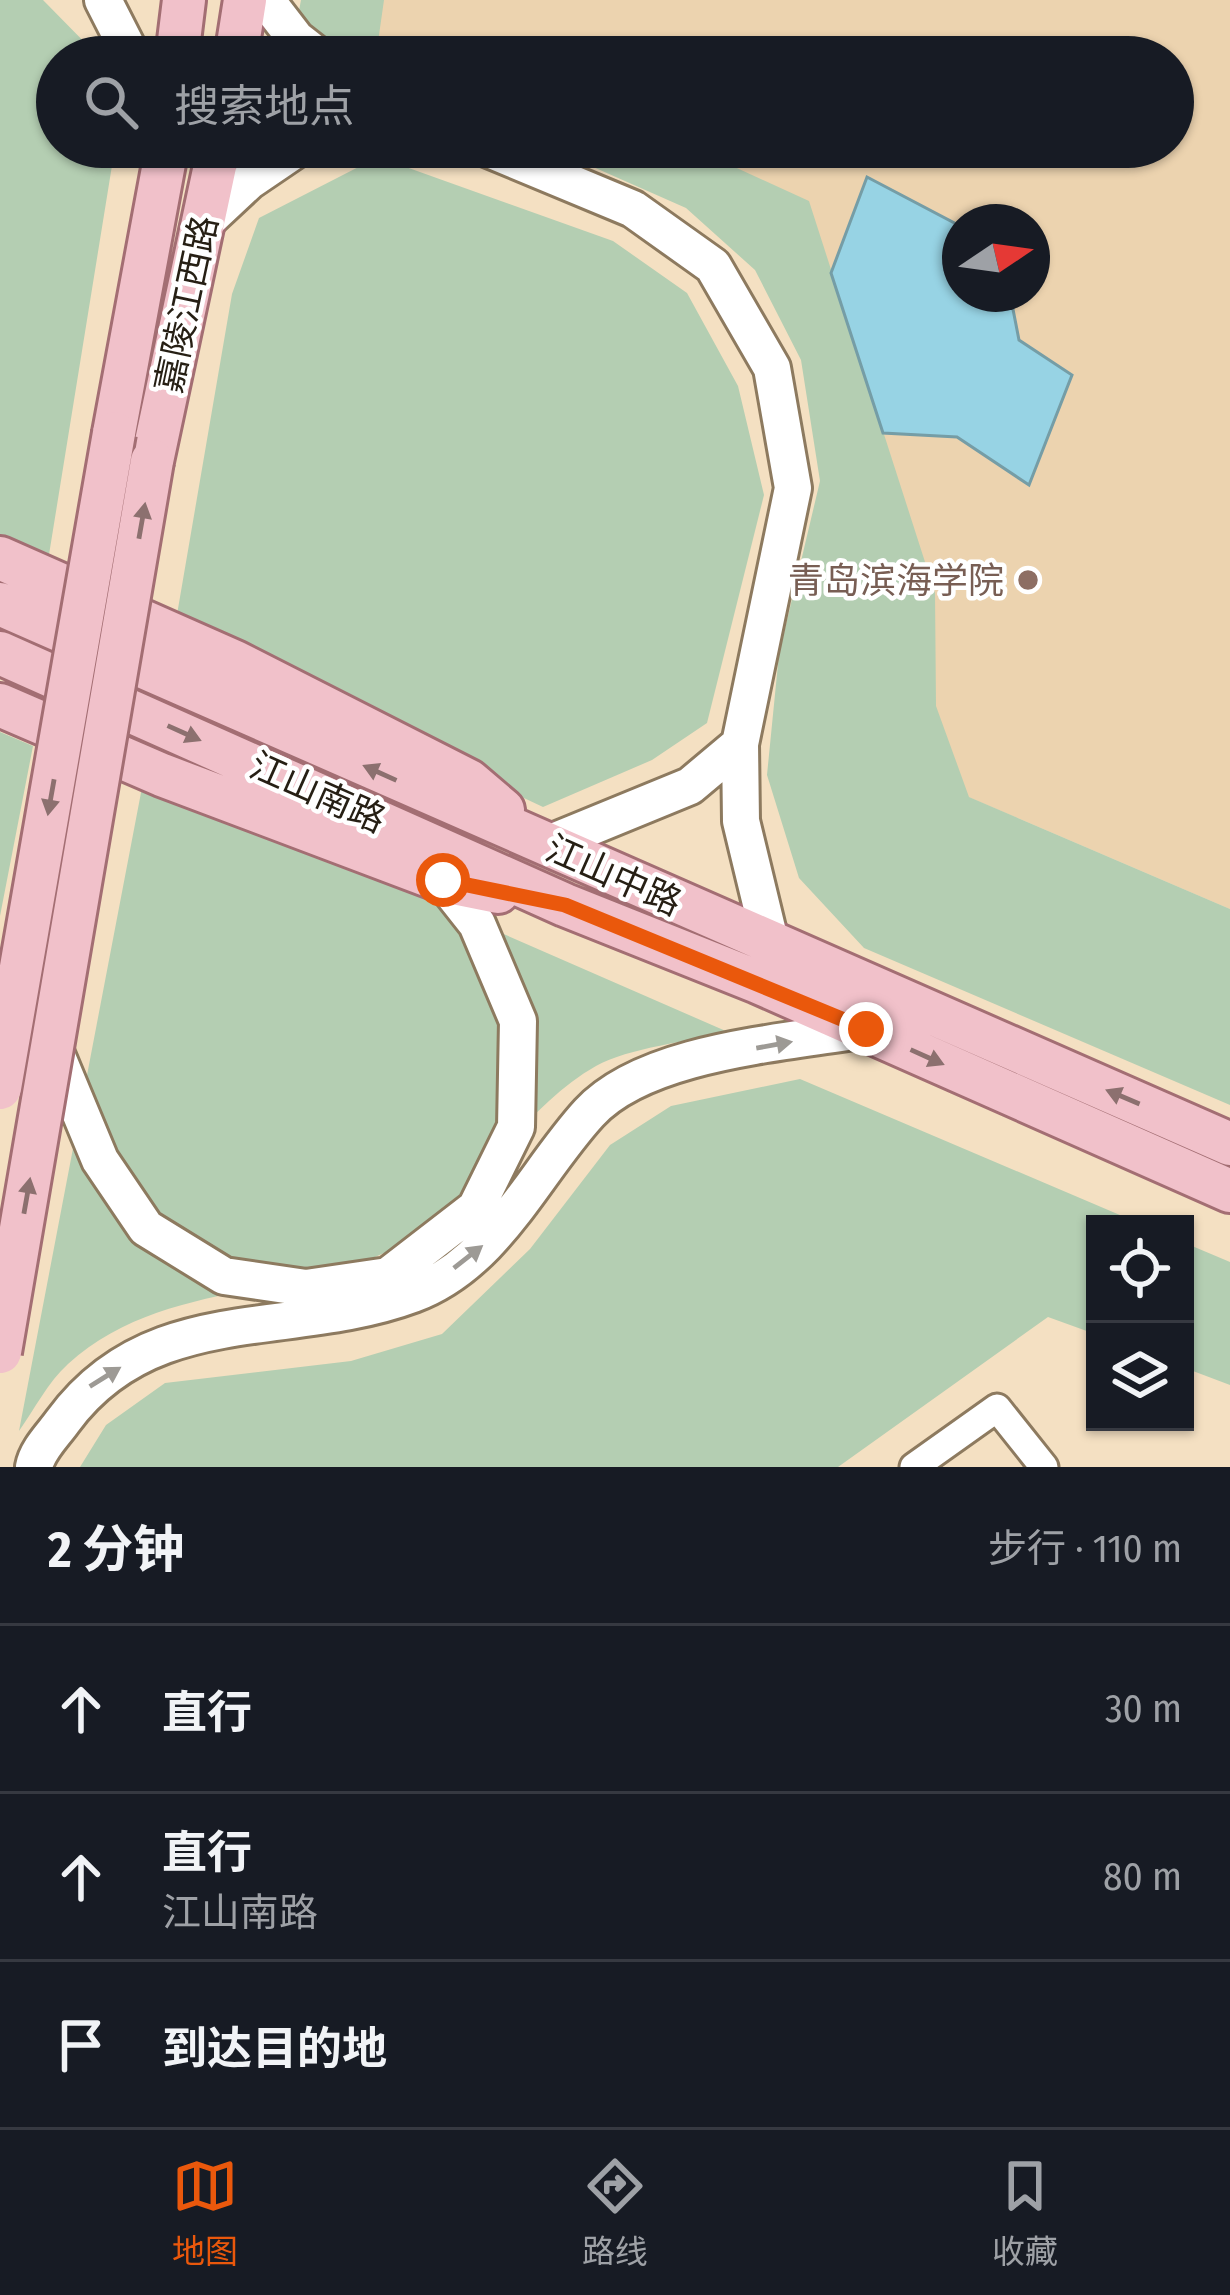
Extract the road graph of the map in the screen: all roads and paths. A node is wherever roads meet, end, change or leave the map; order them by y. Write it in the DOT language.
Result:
graph roads {
  1 [pos="103,0"];
  2 [pos="184,0"];
  3 [pos="245,0"];
  4 [pos="266,0"];
  5 [pos="121,36"];
  6 [pos="180,36"];
  7 [pos="239,36"];
  8 [pos="294,36"];
  9 [pos="163,168"];
  10 [pos="215,168"];
  11 [pos="268,168"];
  12 [pos="534,168"];
  13 [pos="204,223"];
  14 [pos="0,558"];
  15 [pos="0,604"];
  16 [pos="0,653"];
  17 [pos="0,705"];
  18 [pos="740,744"];
  19 [pos="546,845"];
  20 [pos="443,880"];
  21 [pos="565,905"];
  22 [pos="771,945"];
  23 [pos="13,952"];
  24 [pos="866,1029"];
  25 [pos="53,1047"];
  26 [pos="0,1088"];
  27 [pos="1230,1144"];
  28 [pos="1230,1191"];
  29 [pos="0,1352"];
  30 [pos="34,1467"];
  31 [pos="914,1467"];
  32 [pos="1044,1467"];
  1 -- 5 [label="main road"];
  2 -- 6 [label="main road"];
  3 -- 7 [label="main road"];
  4 -- 8 [label="main road"];
  9 -- 23 [label="main road, 嘉陵江西路, one-way, bridge"];
  10 -- 13 [label="main road, 嘉陵江西路"];
  11 -- 13 [label="main road"];
  12 -- 18 [label="main road"];
  25 -- 13 [label="main road, 嘉陵江西路, one-way, bridge"];
  14 -- 19 [label="main road"];
  19 -- 15 [label="main road, 江山中路, one-way"];
  16 -- 21 [label="main road, 江山南路, one-way"];
  17 -- 20 [label="main road"];
  18 -- 19 [label="main road"];
  18 -- 22 [label="main road"];
  19 -- 22 [label="main road, 江山中路"];
  20 -- 21 [label="main road"];
  20 -- 25 [label="main road"];
  21 -- 24 [label="main road, 江山南路"];
  27 -- 22 [label="main road, 江山中路, one-way"];
  23 -- 26 [label="main road, 嘉陵江西路, bridge"];
  24 -- 28 [label="main road, 江山南路, one-way"];
  30 -- 24 [label="main road, one-way"];
  29 -- 25 [label="main road, 嘉陵江西路, one-way, bridge"];
  31 -- 32 [label="street"];
}
